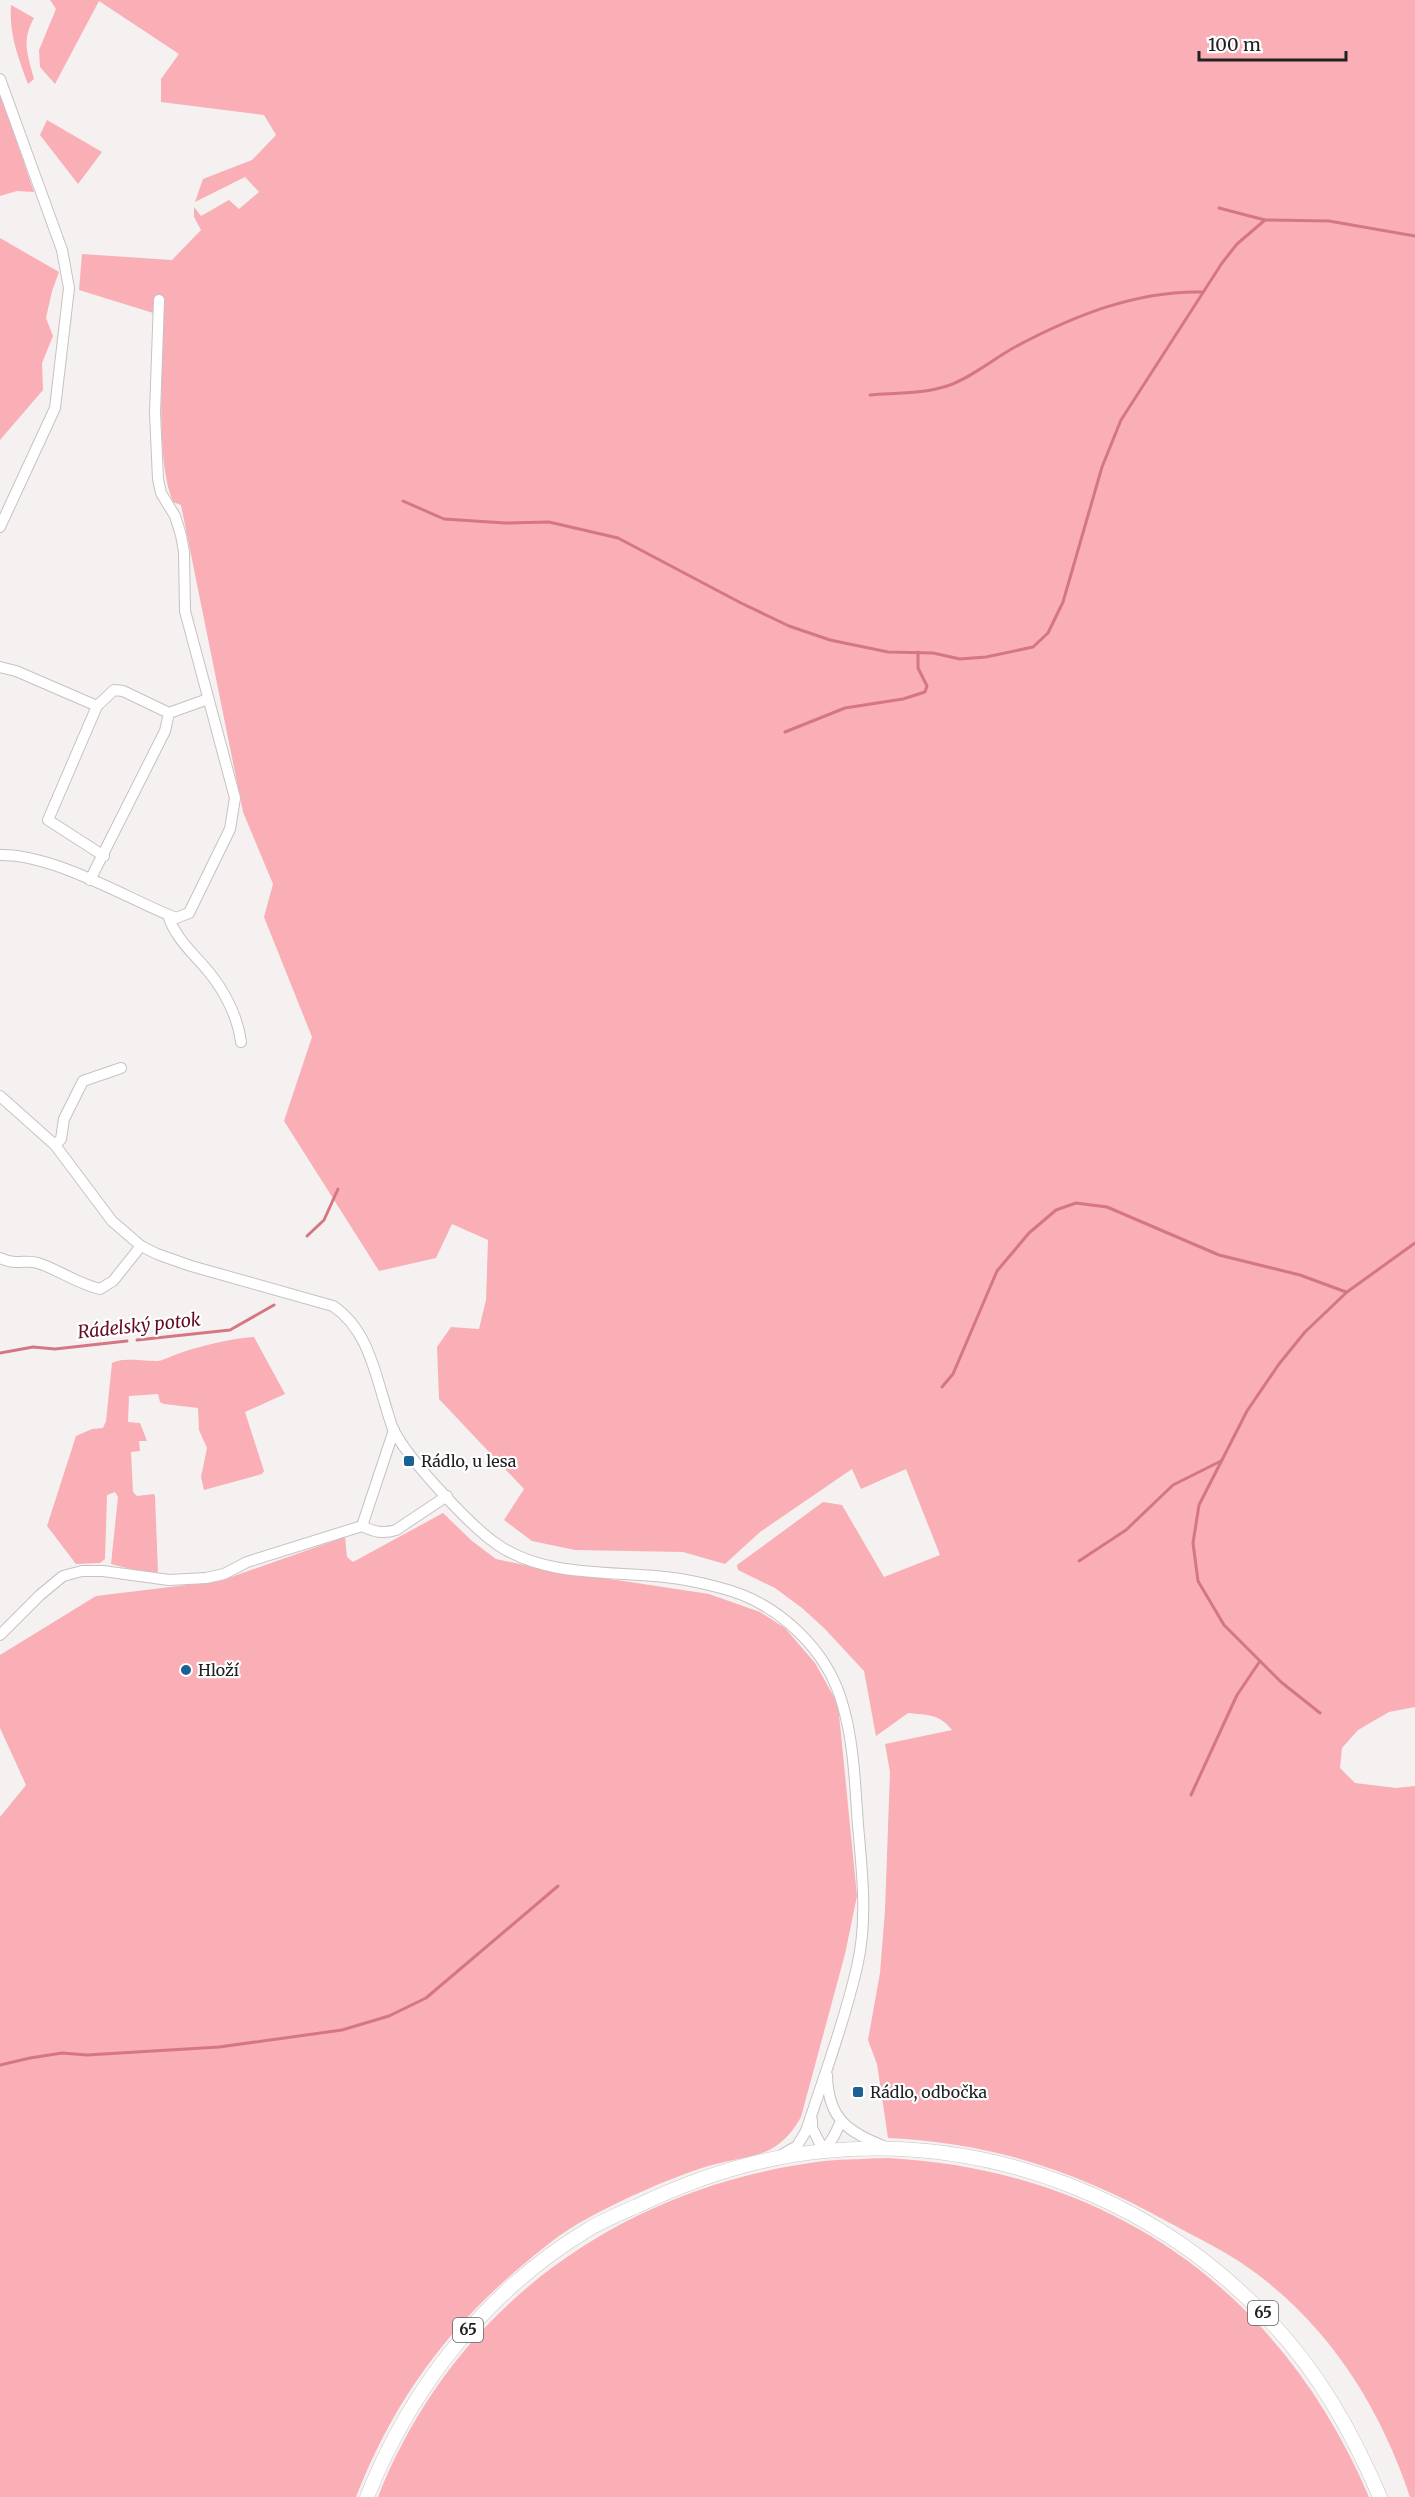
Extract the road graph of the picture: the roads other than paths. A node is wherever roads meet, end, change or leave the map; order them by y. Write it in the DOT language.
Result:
graph roads {
  1 [pos="0,79"];
  2 [pos="159,300"];
  3 [pos="0,527"];
  4 [pos="0,667"];
  5 [pos="208,699"];
  6 [pos="97,706"];
  7 [pos="169,713"];
  8 [pos="0,855"];
  9 [pos="104,856"];
  10 [pos="90,880"];
  11 [pos="168,915"];
  12 [pos="241,1042"];
  13 [pos="121,1068"];
  14 [pos="0,1096"];
  15 [pos="55,1145"];
  16 [pos="141,1246"];
  17 [pos="0,1258"];
  18 [pos="394,1431"];
  19 [pos="447,1496"];
  20 [pos="362,1526"];
  21 [pos="0,1635"];
  22 [pos="827,2065"];
  23 [pos="813,2111"];
  24 [pos="841,2121"];
  25 [pos="888,2148"];
  26 [pos="824,2151"];
  27 [pos="771,2160"];
  28 [pos="367,2497"];
  29 [pos="1380,2497"];
  1 -- 3 [label="street"];
  2 -- 5 [label="street"];
  4 -- 6 [label="street"];
  5 -- 7 [label="street"];
  5 -- 11 [label="street"];
  6 -- 7 [label="street"];
  6 -- 9 [label="street"];
  7 -- 9 [label="street"];
  8 -- 10 [label="street"];
  9 -- 10 [label="street"];
  10 -- 11 [label="street"];
  11 -- 12 [label="street"];
  13 -- 15 [label="street"];
  14 -- 15 [label="street"];
  15 -- 16 [label="street"];
  16 -- 17 [label="street"];
  16 -- 18 [label="street"];
  18 -- 19 [label="street"];
  18 -- 20 [label="street"];
  19 -- 20 [label="street"];
  19 -- 22 [label="street"];
  20 -- 21 [label="street"];
  22 -- 23 [label="street"];
  22 -- 24 [label="street"];
  23 -- 26 [label="street"];
  23 -- 27 [label="street"];
  24 -- 25 [label="street"];
  24 -- 26 [label="street"];
  25 -- 26 [label="main road, 65"];
  25 -- 29 [label="main road, 65"];
  26 -- 27 [label="main road, 65"];
  27 -- 28 [label="main road, 65"];
}
